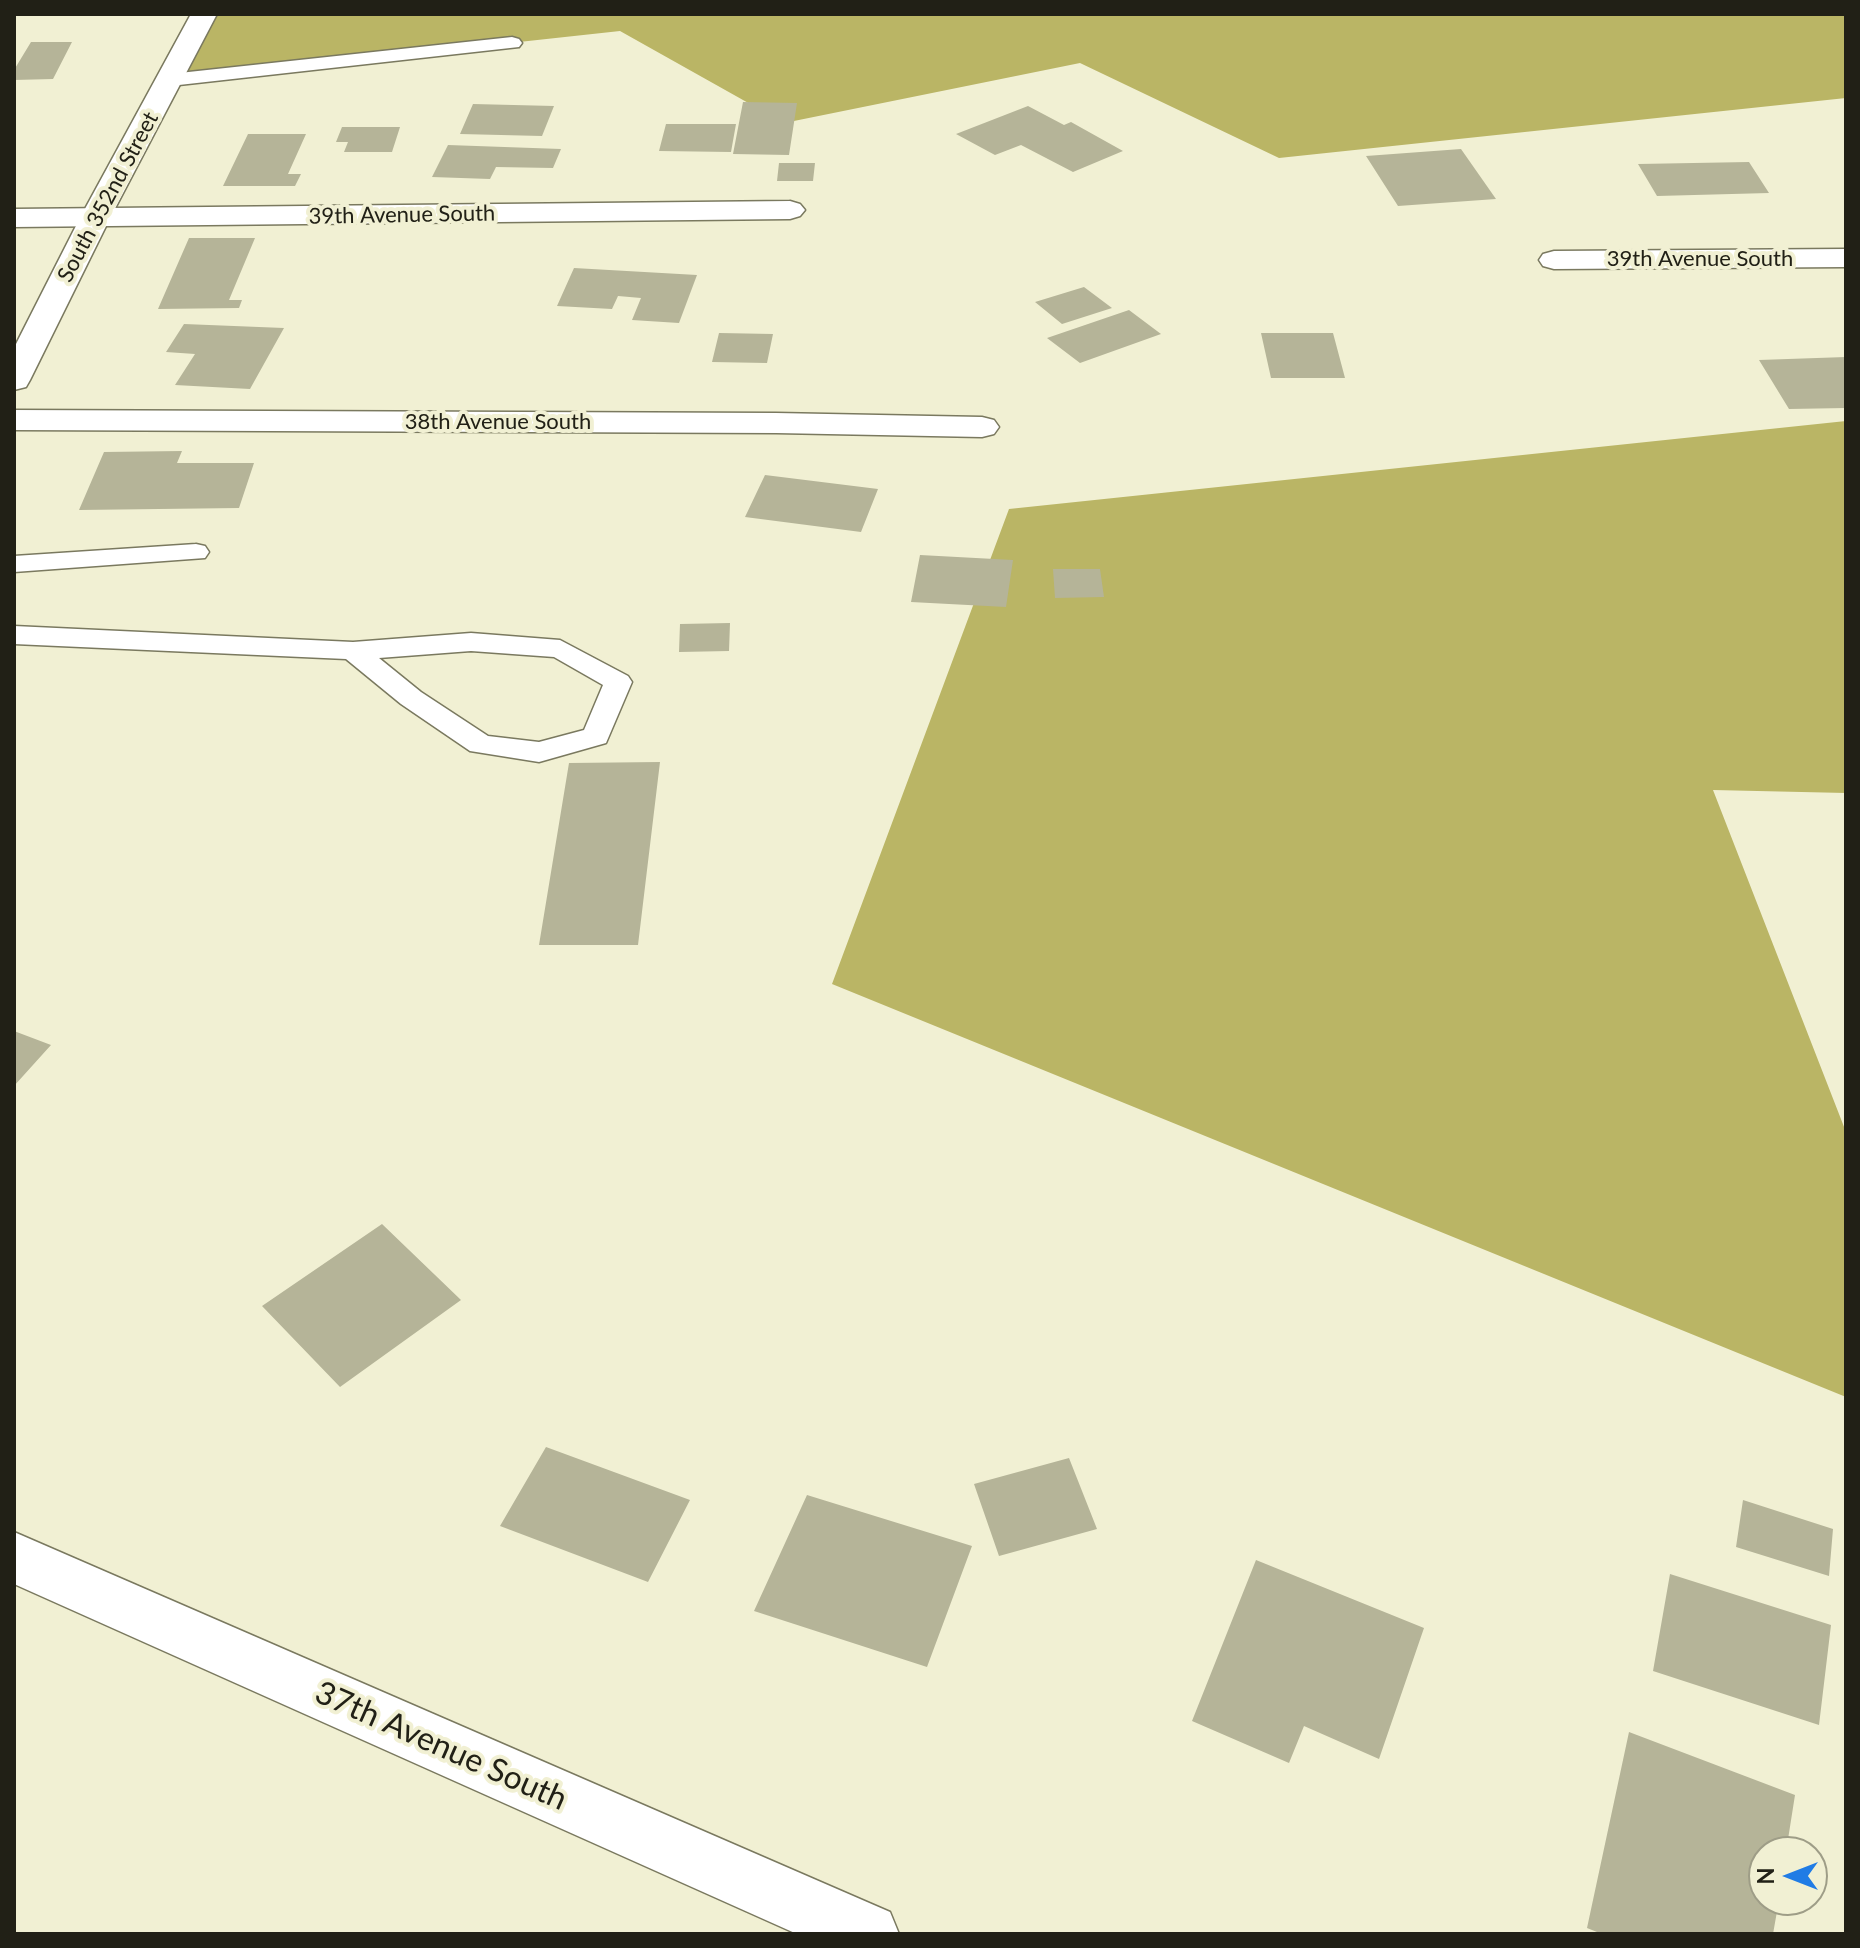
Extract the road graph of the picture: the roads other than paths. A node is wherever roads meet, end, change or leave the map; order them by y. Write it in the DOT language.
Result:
graph roads {
  1 [pos="204,14"];
  2 [pos="512,43"];
  3 [pos="170,80"];
  4 [pos="790,210"];
  5 [pos="14,218"];
  6 [pos="95,218"];
  7 [pos="1846,258"];
  8 [pos="1554,260"];
  9 [pos="14,380"];
  10 [pos="14,420"];
  11 [pos="982,427"];
  12 [pos="196,552"];
  13 [pos="14,564"];
  14 [pos="14,635"];
  15 [pos="353,651"];
  16 [pos="14,1557"];
  17 [pos="868,1934"];
  1 -- 3 [label="street, South 352nd Street"];
  2 -- 3 [label="lane"];
  3 -- 6 [label="street, South 352nd Street"];
  4 -- 6 [label="street, 39th Avenue South"];
  5 -- 6 [label="street, 39th Avenue South"];
  6 -- 9 [label="street, South 352nd Street"];
  7 -- 8 [label="street, 39th Avenue South"];
  10 -- 11 [label="street, 38th Avenue South"];
  12 -- 13 [label="lane"];
  14 -- 15 [label="lane"];
  15 -- 15 [label="lane"];
  16 -- 17 [label="street, 37th Avenue South"];
}
